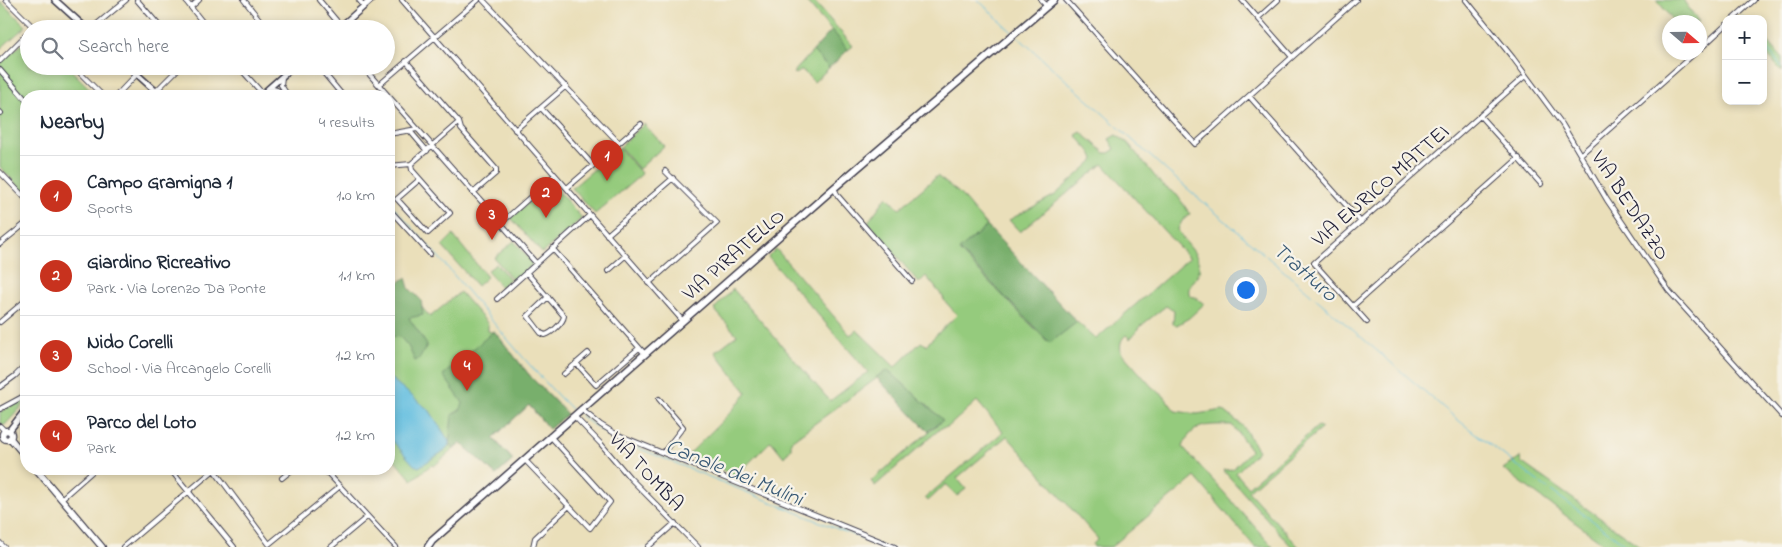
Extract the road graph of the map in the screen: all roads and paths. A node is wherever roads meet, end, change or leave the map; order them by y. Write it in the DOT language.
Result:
graph roads {
  1 [pos="6,0"];
  2 [pos="55,0"];
  3 [pos="126,0"];
  4 [pos="137,0"];
  5 [pos="185,0"];
  6 [pos="199,0"];
  7 [pos="244,0"];
  8 [pos="319,0"];
  9 [pos="360,0"];
  10 [pos="371,0"];
  11 [pos="402,0"];
  12 [pos="478,0"];
  13 [pos="482,0"];
  14 [pos="1041,0"];
  15 [pos="1054,0"];
  16 [pos="1066,0"];
  17 [pos="1242,0"];
  18 [pos="1278,0"];
  19 [pos="1356,0"];
  20 [pos="1466,0"];
  21 [pos="1754,0"];
  22 [pos="364,6"];
  23 [pos="1047,6"];
  24 [pos="190,8"];
  25 [pos="1737,15"];
  26 [pos="1258,18"];
  27 [pos="26,20"];
  28 [pos="78,20"];
  29 [pos="100,20"];
  30 [pos="154,20"];
  31 [pos="200,20"];
  32 [pos="261,20"];
  33 [pos="335,20"];
  34 [pos="348,20"];
  35 [pos="1722,30"];
  36 [pos="434,38"];
  37 [pos="20,41"];
  38 [pos="1707,43"];
  39 [pos="1292,57"];
  40 [pos="1687,60"];
  41 [pos="0,61"];
  42 [pos="406,61"];
  43 [pos="0,70"];
  44 [pos="395,71"];
  45 [pos="82,75"];
  46 [pos="136,75"];
  47 [pos="138,75"];
  48 [pos="172,75"];
  49 [pos="245,75"];
  50 [pos="326,75"];
  51 [pos="370,75"];
  52 [pos="390,75"];
  53 [pos="1526,76"];
  54 [pos="282,77"];
  55 [pos="379,85"];
  56 [pos="566,86"];
  57 [pos="270,88"];
  58 [pos="97,90"];
  59 [pos="122,90"];
  60 [pos="155,90"];
  61 [pos="157,90"];
  62 [pos="257,90"];
  63 [pos="267,90"];
  64 [pos="277,90"];
  65 [pos="284,90"];
  66 [pos="338,90"];
  67 [pos="383,90"];
  68 [pos="20,93"];
  69 [pos="1249,96"];
  70 [pos="395,104"];
  71 [pos="540,108"];
  72 [pos="1480,116"];
  73 [pos="459,122"];
  74 [pos="641,124"];
  75 [pos="417,129"];
  76 [pos="515,130"];
  77 [pos="410,131"];
  78 [pos="395,133"];
  79 [pos="619,143"];
  80 [pos="432,146"];
  81 [pos="427,151"];
  82 [pos="1581,154"];
  83 [pos="1519,158"];
  84 [pos="411,164"];
  85 [pos="395,165"];
  86 [pos="594,165"];
  87 [pos="665,171"];
  88 [pos="0,172"];
  89 [pos="555,175"];
  90 [pos="673,178"];
  91 [pos="420,179"];
  92 [pos="1541,184"];
  93 [pos="567,188"];
  94 [pos="834,188"];
  95 [pos="20,193"];
  96 [pos="473,193"];
  97 [pos="395,216"];
  98 [pos="590,216"];
  99 [pos="1361,222"];
  100 [pos="500,224"];
  101 [pos="20,228"];
  102 [pos="607,235"];
  103 [pos="0,244"];
  104 [pos="552,248"];
  105 [pos="430,254"];
  106 [pos="625,256"];
  107 [pos="536,263"];
  108 [pos="608,271"];
  109 [pos="526,272"];
  110 [pos="912,281"];
  111 [pos="649,283"];
  112 [pos="548,297"];
  113 [pos="497,299"];
  114 [pos="20,305"];
  115 [pos="1353,306"];
  116 [pos="682,320"];
  117 [pos="0,322"];
  118 [pos="1368,322"];
  119 [pos="642,351"];
  120 [pos="588,352"];
  121 [pos="576,363"];
  122 [pos="20,371"];
  123 [pos="564,374"];
  124 [pos="0,387"];
  125 [pos="20,398"];
  126 [pos="660,398"];
  127 [pos="0,409"];
  128 [pos="581,409"];
  129 [pos="574,416"];
  130 [pos="1782,416"];
  131 [pos="20,417"];
  132 [pos="0,426"];
  133 [pos="5,436"];
  134 [pos="550,436"];
  135 [pos="20,452"];
  136 [pos="663,453"];
  137 [pos="524,459"];
  138 [pos="41,475"];
  139 [pos="88,475"];
  140 [pos="175,475"];
  141 [pos="209,475"];
  142 [pos="219,475"];
  143 [pos="286,475"];
  144 [pos="330,475"];
  145 [pos="282,478"];
  146 [pos="340,486"];
  147 [pos="189,491"];
  148 [pos="61,499"];
  149 [pos="569,506"];
  150 [pos="367,517"];
  151 [pos="675,523"];
  152 [pos="0,543"];
  153 [pos="4,547"];
  154 [pos="102,547"];
  155 [pos="123,547"];
  156 [pos="234,547"];
  157 [pos="331,547"];
  158 [pos="396,547"];
  159 [pos="429,547"];
  160 [pos="533,547"];
  161 [pos="648,547"];
  162 [pos="698,547"];
  163 [pos="895,547"];
  1 -- 27 [label="street"];
  2 -- 28 [label="street"];
  3 -- 29 [label="street"];
  4 -- 30 [label="street"];
  5 -- 24 [label="street"];
  6 -- 24 [label="street"];
  7 -- 32 [label="street"];
  8 -- 33 [label="street"];
  9 -- 22 [label="street"];
  10 -- 22 [label="street"];
  11 -- 36 [label="street"];
  12 -- 36 [label="street"];
  13 -- 56 [label="street"];
  14 -- 23 [label="street"];
  15 -- 23 [label="main road, VIA PIRATELLO"];
  16 -- 69 [label="street"];
  17 -- 26 [label="street"];
  18 -- 26 [label="street"];
  19 -- 39 [label="street"];
  20 -- 53 [label="street, VIA BEDAZZO"];
  21 -- 25 [label="street"];
  22 -- 34 [label="street"];
  23 -- 94 [label="main road, VIA PIRATELLO"];
  24 -- 31 [label="street"];
  26 -- 39 [label="street"];
  35 -- 38 [label="street"];
  36 -- 42 [label="street"];
  36 -- 76 [label="street"];
  37 -- 41 [label="street"];
  39 -- 69 [label="street"];
  40 -- 82 [label="street"];
  42 -- 44 [label="street"];
  42 -- 73 [label="street"];
  43 -- 68 [label="street"];
  45 -- 58 [label="street"];
  46 -- 59 [label="street"];
  47 -- 60 [label="street"];
  48 -- 61 [label="street"];
  49 -- 62 [label="street"];
  50 -- 66 [label="street"];
  51 -- 55 [label="street"];
  52 -- 55 [label="street"];
  53 -- 72 [label="street, VIA ENRICO MATTEI"];
  53 -- 82 [label="street, VIA BEDAZZO"];
  54 -- 57 [label="street"];
  54 -- 65 [label="street"];
  55 -- 67 [label="street"];
  56 -- 71 [label="street"];
  56 -- 79 [label="street"];
  57 -- 63 [label="street"];
  57 -- 64 [label="street"];
  69 -- 99 [label="street"];
  70 -- 75 [label="street"];
  71 -- 76 [label="street"];
  71 -- 86 [label="street"];
  72 -- 83 [label="street"];
  72 -- 99 [label="street, VIA ENRICO MATTEI"];
  73 -- 80 [label="street"];
  73 -- 96 [label="street"];
  74 -- 79 [label="street"];
  75 -- 77 [label="street"];
  75 -- 80 [label="street"];
  76 -- 89 [label="street"];
  77 -- 78 [label="street"];
  77 -- 81 [label="street"];
  79 -- 86 [label="street"];
  80 -- 81 [label="street"];
  80 -- 96 [label="street"];
  81 -- 84 [label="street"];
  82 -- 130 [label="street, VIA BEDAZZO"];
  83 -- 92 [label="street"];
  83 -- 115 [label="street"];
  84 -- 85 [label="street"];
  84 -- 91 [label="street"];
  86 -- 93 [label="street"];
  87 -- 90 [label="street"];
  88 -- 95 [label="street"];
  89 -- 93 [label="street"];
  89 -- 100 [label="street"];
  90 -- 102 [label="street"];
  90 -- 111 [label="street"];
  91 -- 91 [label="street"];
  93 -- 98 [label="street"];
  94 -- 110 [label="street"];
  94 -- 116 [label="main road, VIA PIRATELLO"];
  96 -- 100 [label="street"];
  97 -- 105 [label="street"];
  98 -- 102 [label="street"];
  98 -- 104 [label="street"];
  99 -- 115 [label="street, VIA ENRICO MATTEI"];
  100 -- 107 [label="street"];
  101 -- 103 [label="street"];
  102 -- 106 [label="street"];
  104 -- 107 [label="street"];
  104 -- 119 [label="street"];
  106 -- 108 [label="street"];
  106 -- 111 [label="street"];
  107 -- 109 [label="street"];
  109 -- 112 [label="street"];
  109 -- 113 [label="street"];
  111 -- 116 [label="street"];
  112 -- 112 [label="street"];
  114 -- 117 [label="street"];
  115 -- 118 [label="street, VIA ENRICO MATTEI"];
  116 -- 119 [label="main road, VIA PIRATELLO"];
  119 -- 121 [label="street"];
  119 -- 128 [label="main road, VIA PIRATELLO"];
  120 -- 121 [label="street"];
  121 -- 123 [label="street"];
  122 -- 124 [label="street"];
  125 -- 127 [label="street"];
  126 -- 136 [label="street"];
  128 -- 129 [label="main road, VIA PIRATELLO"];
  128 -- 136 [label="street"];
  129 -- 134 [label="main road, VIA PIRATELLO"];
  129 -- 151 [label="street, VIA TOMBA"];
  131 -- 133 [label="street"];
  132 -- 133 [label="street"];
  133 -- 135 [label="main road"];
  134 -- 137 [label="main road, VIA PIRATELLO"];
  134 -- 149 [label="street"];
  136 -- 163 [label="street"];
  137 -- 149 [label="street"];
  137 -- 159 [label="main road, VIA PIRATELLO"];
  138 -- 148 [label="main road"];
  139 -- 148 [label="street"];
  140 -- 147 [label="street"];
  141 -- 147 [label="street"];
  142 -- 146 [label="street"];
  143 -- 145 [label="street"];
  144 -- 146 [label="street"];
  146 -- 150 [label="street"];
  147 -- 155 [label="street"];
  147 -- 156 [label="street"];
  148 -- 154 [label="main road"];
  149 -- 160 [label="street"];
  150 -- 157 [label="street"];
  150 -- 158 [label="street"];
  151 -- 161 [label="street"];
  151 -- 162 [label="street, VIA TOMBA"];
  152 -- 153 [label="street"];
}
